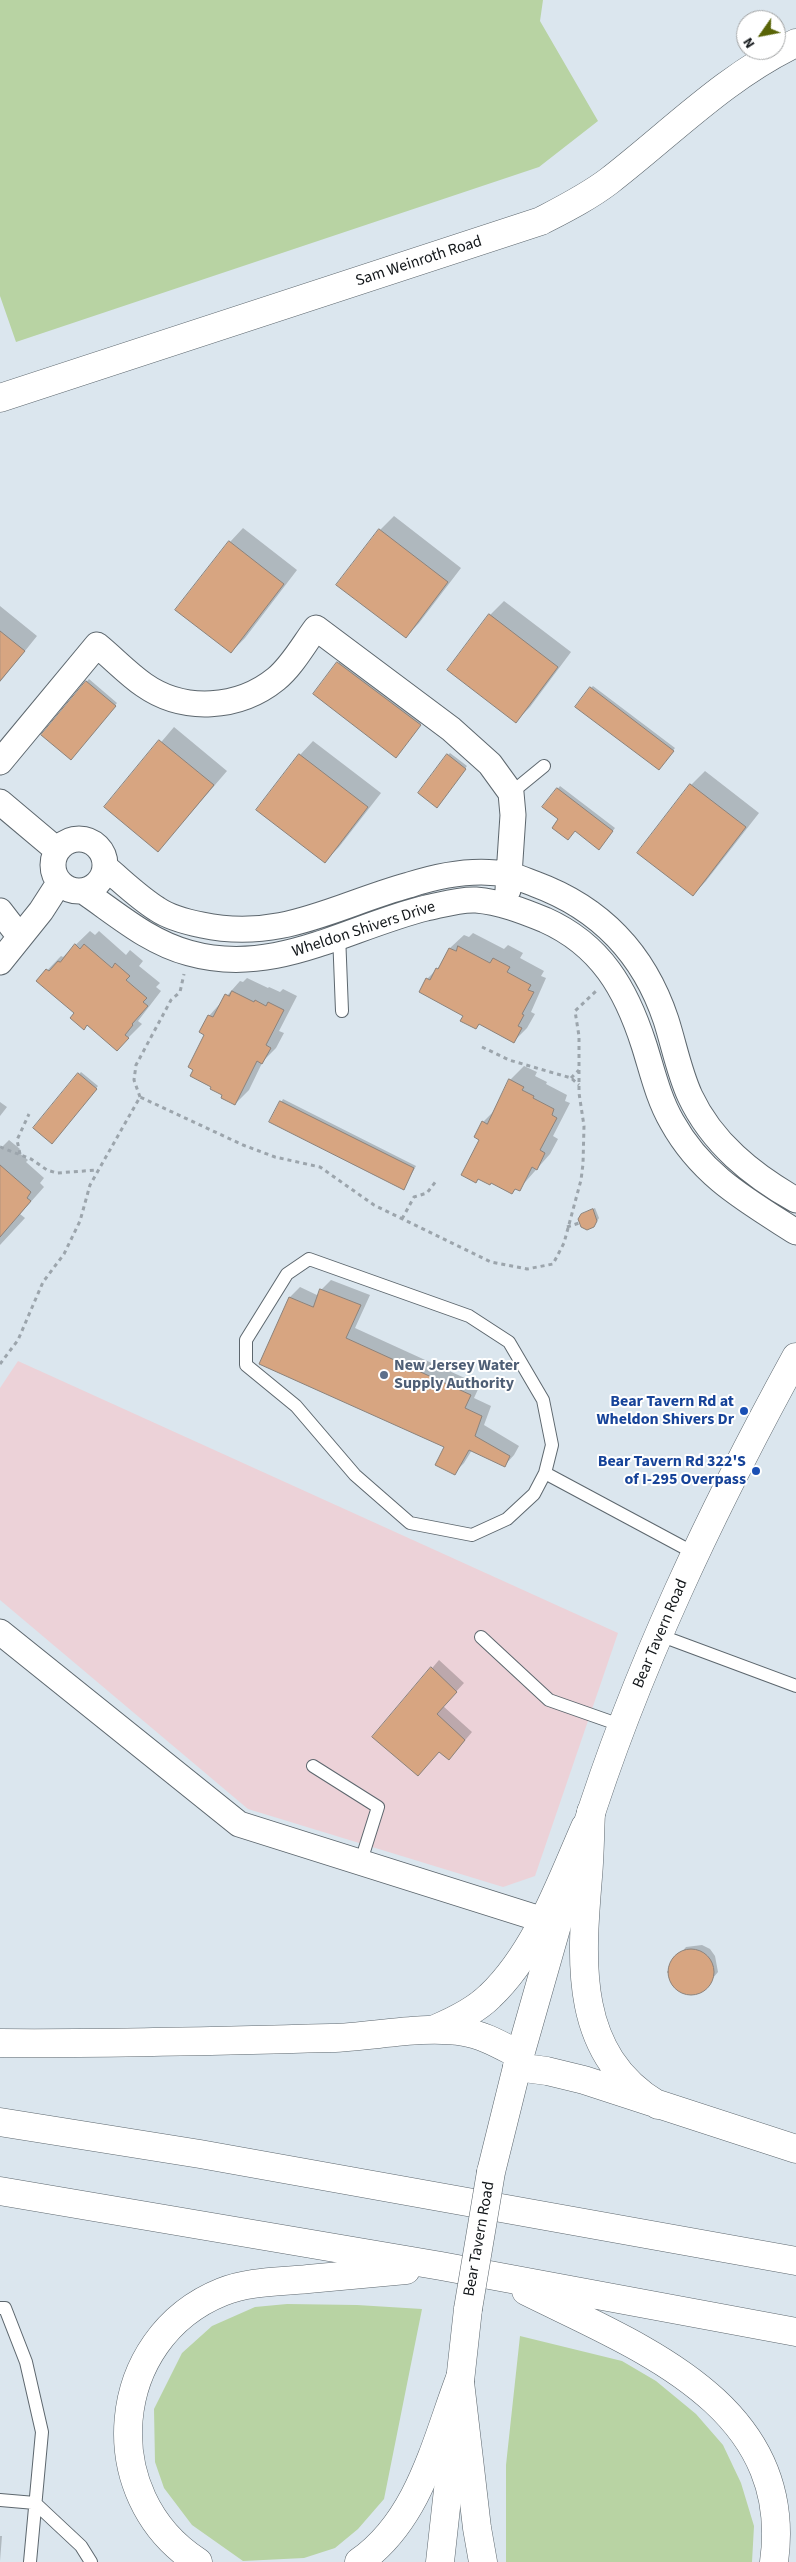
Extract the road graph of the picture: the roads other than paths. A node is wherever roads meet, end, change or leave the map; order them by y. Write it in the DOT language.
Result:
graph roads {
  1 [pos="796,43"];
  2 [pos="0,398"];
  3 [pos="0,762"];
  4 [pos="544,766"];
  5 [pos="511,793"];
  6 [pos="3,811"];
  7 [pos="57,850"];
  8 [pos="105,867"];
  9 [pos="509,875"];
  10 [pos="59,883"];
  11 [pos="83,891"];
  12 [pos="507,905"];
  13 [pos="337,909"];
  14 [pos="0,911"];
  15 [pos="20,937"];
  16 [pos="339,937"];
  17 [pos="0,962"];
  18 [pos="342,1011"];
  19 [pos="796,1200"];
  20 [pos="796,1232"];
  21 [pos="796,1357"];
  22 [pos="545,1473"];
  23 [pos="696,1554"];
  24 [pos="0,1632"];
  25 [pos="659,1635"];
  26 [pos="480,1637"];
  27 [pos="796,1686"];
  28 [pos="623,1726"];
  29 [pos="313,1766"];
  30 [pos="591,1812"];
  31 [pos="361,1861"];
  32 [pos="550,1921"];
  33 [pos="430,2031"];
  34 [pos="0,2043"];
  35 [pos="518,2061"];
  36 [pos="658,2105"];
  37 [pos="0,2122"];
  38 [pos="796,2149"];
  39 [pos="0,2192"];
  40 [pos="796,2261"];
  41 [pos="441,2266"];
  42 [pos="495,2276"];
  43 [pos="0,2308"];
  44 [pos="796,2332"];
  45 [pos="460,2378"];
  46 [pos="0,2500"];
  47 [pos="35,2503"];
  48 [pos="30,2562"];
  49 [pos="91,2562"];
  50 [pos="198,2562"];
  51 [pos="359,2562"];
  52 [pos="440,2562"];
  53 [pos="483,2562"];
  54 [pos="774,2562"];
  1 -- 2 [label="main road, Sam Weinroth Road"];
  3 -- 5 [label="street"];
  4 -- 5 [label="lane"];
  5 -- 9 [label="street"];
  6 -- 7 [label="street"];
  7 -- 8 [label="street"];
  7 -- 10 [label="street"];
  8 -- 11 [label="street"];
  8 -- 13 [label="street, Wheldon Shivers Drive"];
  9 -- 12 [label="street"];
  9 -- 13 [label="street, Wheldon Shivers Drive"];
  9 -- 19 [label="street, Wheldon Shivers Drive"];
  10 -- 11 [label="street"];
  10 -- 15 [label="street"];
  11 -- 16 [label="street, Wheldon Shivers Drive"];
  12 -- 16 [label="street, Wheldon Shivers Drive"];
  12 -- 20 [label="street, Wheldon Shivers Drive"];
  13 -- 16 [label="lane"];
  14 -- 15 [label="street"];
  15 -- 17 [label="street"];
  16 -- 18 [label="lane"];
  21 -- 23 [label="main road, Bear Tavern Road"];
  22 -- 22 [label="lane"];
  22 -- 23 [label="lane"];
  23 -- 25 [label="main road, Bear Tavern Road"];
  24 -- 31 [label="street"];
  25 -- 27 [label="lane"];
  25 -- 28 [label="main road, Bear Tavern Road"];
  26 -- 28 [label="lane"];
  28 -- 30 [label="main road, Bear Tavern Road"];
  29 -- 31 [label="lane"];
  30 -- 32 [label="main road"];
  30 -- 36 [label="main road"];
  31 -- 32 [label="street"];
  32 -- 33 [label="main road"];
  32 -- 35 [label="main road, Bear Tavern Road"];
  33 -- 34 [label="main road"];
  33 -- 35 [label="main road"];
  35 -- 36 [label="main road"];
  35 -- 45 [label="main road, Bear Tavern Road, bridge"];
  36 -- 38 [label="main road"];
  37 -- 40 [label="main road"];
  39 -- 41 [label="main road"];
  41 -- 42 [label="main road"];
  41 -- 50 [label="main road"];
  42 -- 44 [label="main road"];
  42 -- 54 [label="main road"];
  43 -- 47 [label="lane"];
  45 -- 51 [label="main road"];
  45 -- 52 [label="main road, Bear Tavern Road"];
  45 -- 53 [label="main road"];
  46 -- 47 [label="lane"];
  47 -- 48 [label="lane"];
  47 -- 49 [label="lane"];
}
